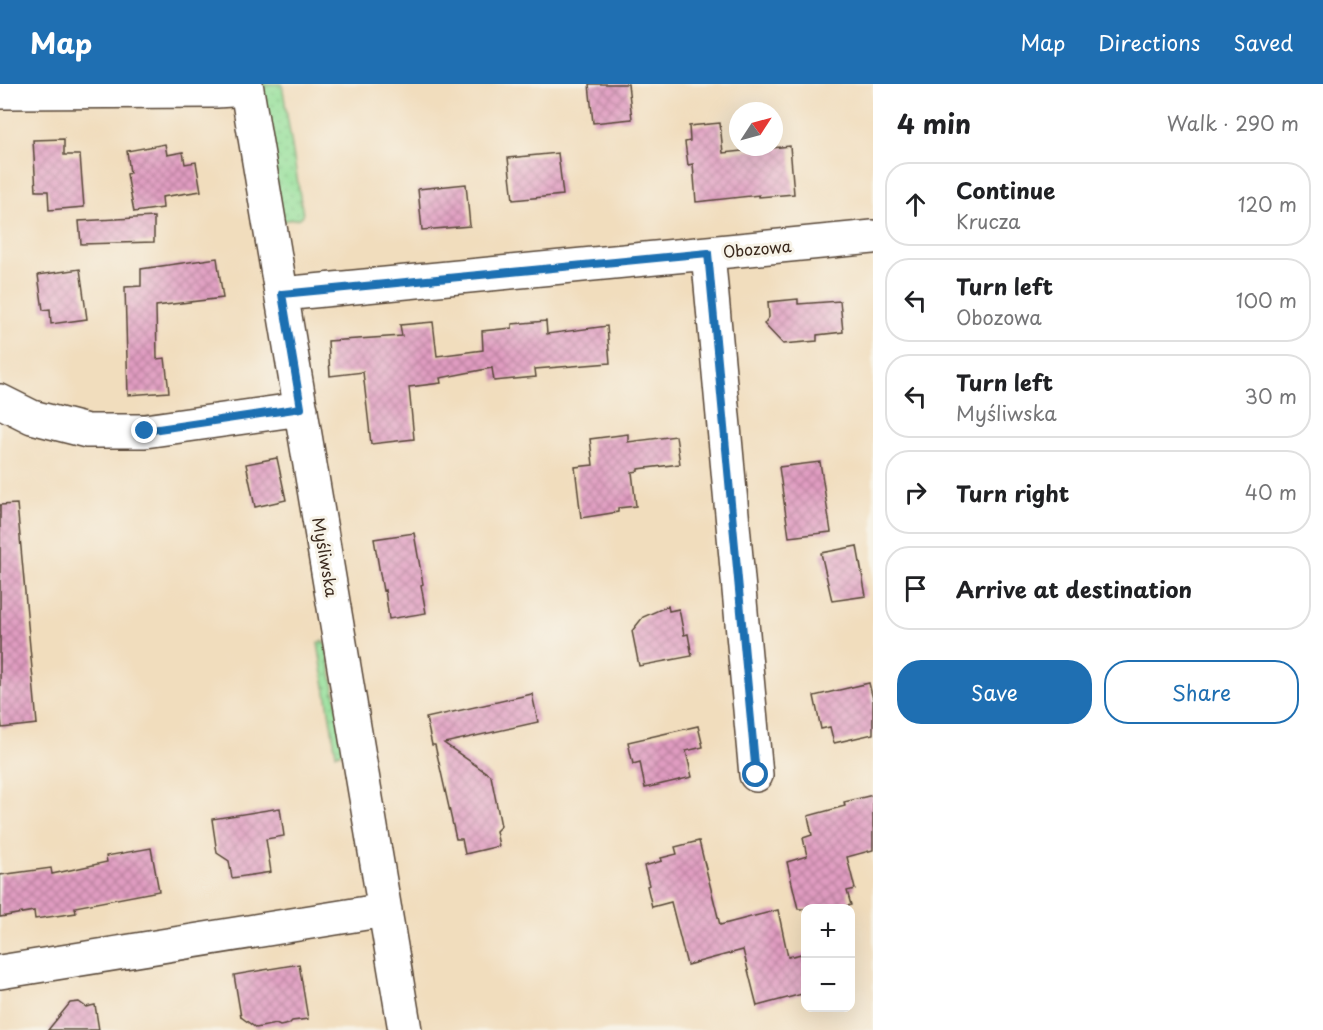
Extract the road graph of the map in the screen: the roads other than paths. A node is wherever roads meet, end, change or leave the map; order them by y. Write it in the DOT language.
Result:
graph roads {
  1 [pos="247,86"];
  2 [pos="0,92"];
  3 [pos="873,237"];
  4 [pos="708,253"];
  5 [pos="282,294"];
  6 [pos="0,401"];
  7 [pos="301,408"];
  8 [pos="756,775"];
  9 [pos="385,910"];
  10 [pos="0,972"];
  11 [pos="405,1030"];
  1 -- 2 [label="street"];
  1 -- 5 [label="street, Myśliwska"];
  3 -- 4 [label="street, Obozowa"];
  4 -- 5 [label="street, Obozowa"];
  4 -- 8 [label="street"];
  5 -- 7 [label="street, Myśliwska"];
  6 -- 7 [label="street"];
  7 -- 9 [label="street, Myśliwska"];
  9 -- 10 [label="street"];
  9 -- 11 [label="street, Myśliwska"];
}
